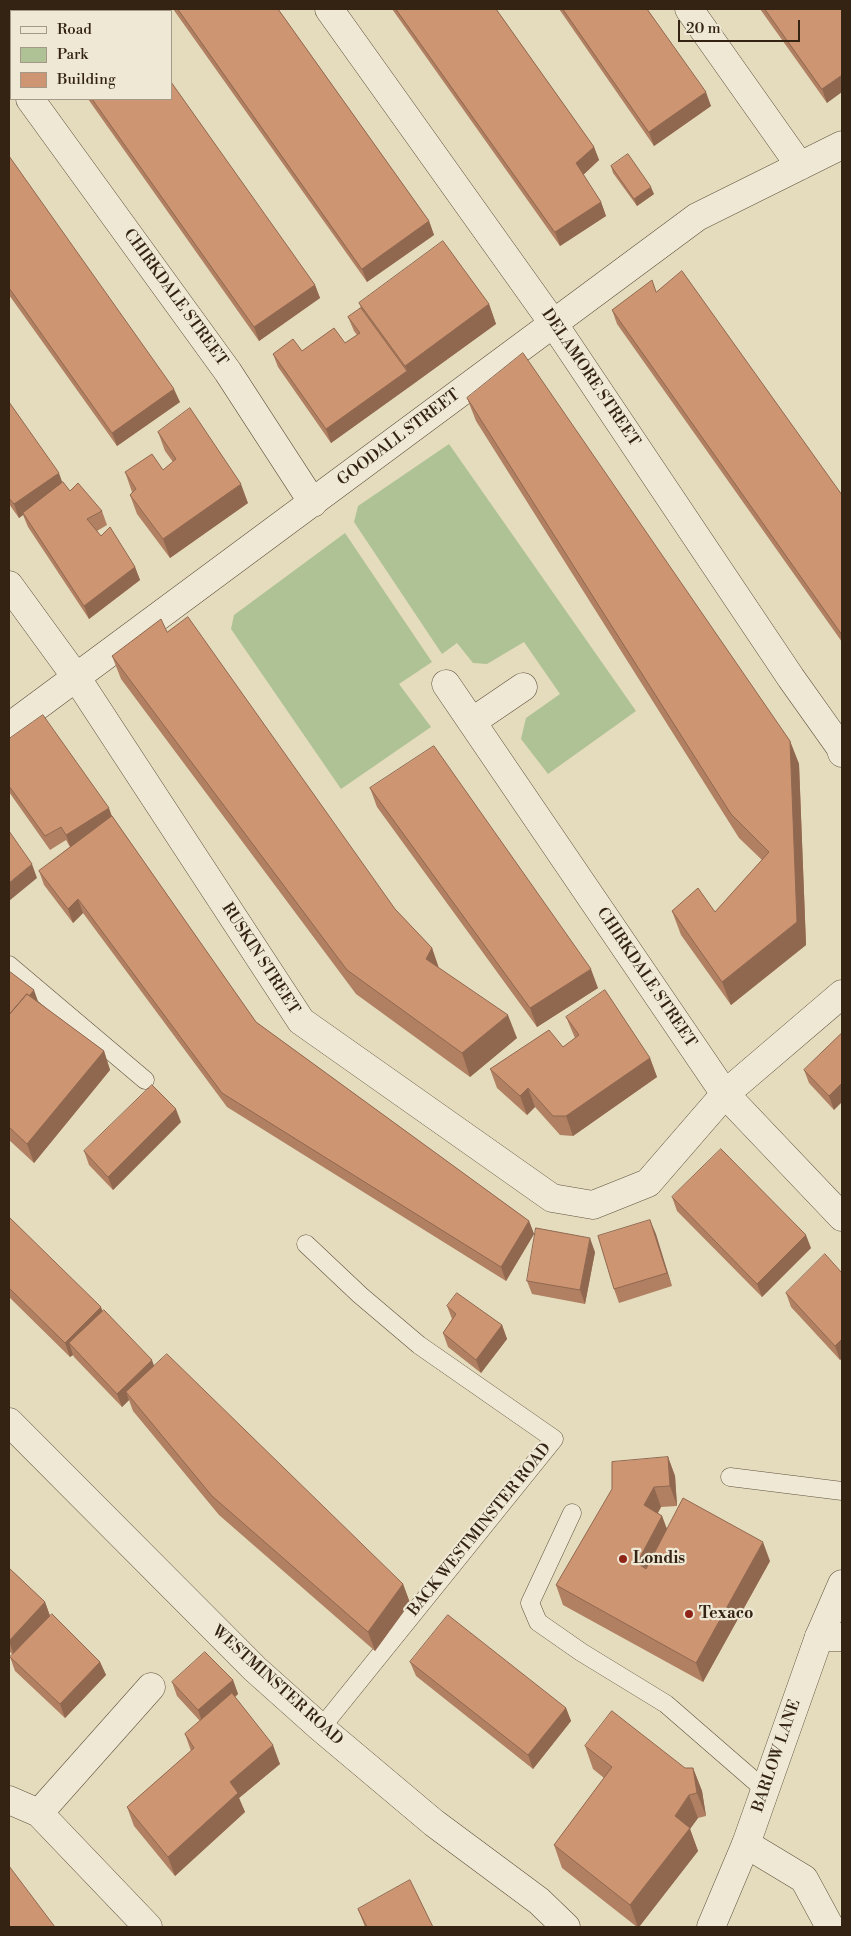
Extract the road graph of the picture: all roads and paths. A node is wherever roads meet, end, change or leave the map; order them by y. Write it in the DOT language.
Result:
graph roads {
  1 [pos="329,9"];
  2 [pos="690,9"];
  3 [pos="31,100"];
  4 [pos="842,145"];
  5 [pos="800,166"];
  6 [pos="553,323"];
  7 [pos="313,502"];
  8 [pos="9,585"];
  9 [pos="76,677"];
  10 [pos="446,684"];
  11 [pos="523,687"];
  12 [pos="473,721"];
  13 [pos="9,727"];
  14 [pos="842,753"];
  15 [pos="9,965"];
  16 [pos="842,994"];
  17 [pos="145,1080"];
  18 [pos="724,1094"];
  19 [pos="842,1216"];
  20 [pos="306,1244"];
  21 [pos="9,1422"];
  22 [pos="730,1477"];
  23 [pos="842,1491"];
  24 [pos="572,1513"];
  25 [pos="842,1584"];
  26 [pos="830,1637"];
  27 [pos="151,1687"];
  28 [pos="321,1728"];
  29 [pos="764,1790"];
  30 [pos="9,1800"];
  31 [pos="39,1813"];
  32 [pos="746,1844"];
  33 [pos="148,1927"];
  34 [pos="566,1927"];
  35 [pos="711,1927"];
  36 [pos="830,1927"];
  1 -- 6 [label="street, DELAMORE STREET"];
  2 -- 5 [label="street"];
  3 -- 7 [label="street, CHIRKDALE STREET"];
  4 -- 5 [label="street, GOODALL STREET"];
  5 -- 6 [label="street, GOODALL STREET"];
  6 -- 7 [label="street, GOODALL STREET"];
  6 -- 14 [label="street, DELAMORE STREET"];
  7 -- 9 [label="street, GOODALL STREET"];
  8 -- 9 [label="street, RUSKIN STREET"];
  9 -- 13 [label="street, GOODALL STREET"];
  9 -- 18 [label="street, RUSKIN STREET"];
  10 -- 12 [label="street, CHIRKDALE STREET"];
  11 -- 12 [label="street"];
  12 -- 18 [label="street, CHIRKDALE STREET"];
  15 -- 17 [label="lane"];
  16 -- 18 [label="street"];
  18 -- 19 [label="street, CHIRKDALE STREET"];
  20 -- 28 [label="lane, BACK WESTMINSTER ROAD"];
  21 -- 28 [label="street, WESTMINSTER ROAD"];
  22 -- 23 [label="lane"];
  24 -- 29 [label="lane"];
  25 -- 26 [label="street, BARLOW LANE"];
  26 -- 29 [label="street, BARLOW LANE"];
  27 -- 31 [label="street"];
  28 -- 34 [label="street, WESTMINSTER ROAD"];
  29 -- 32 [label="street, BARLOW LANE"];
  30 -- 31 [label="street"];
  31 -- 33 [label="street"];
  32 -- 35 [label="street, BARLOW LANE"];
  32 -- 36 [label="street"];
}
